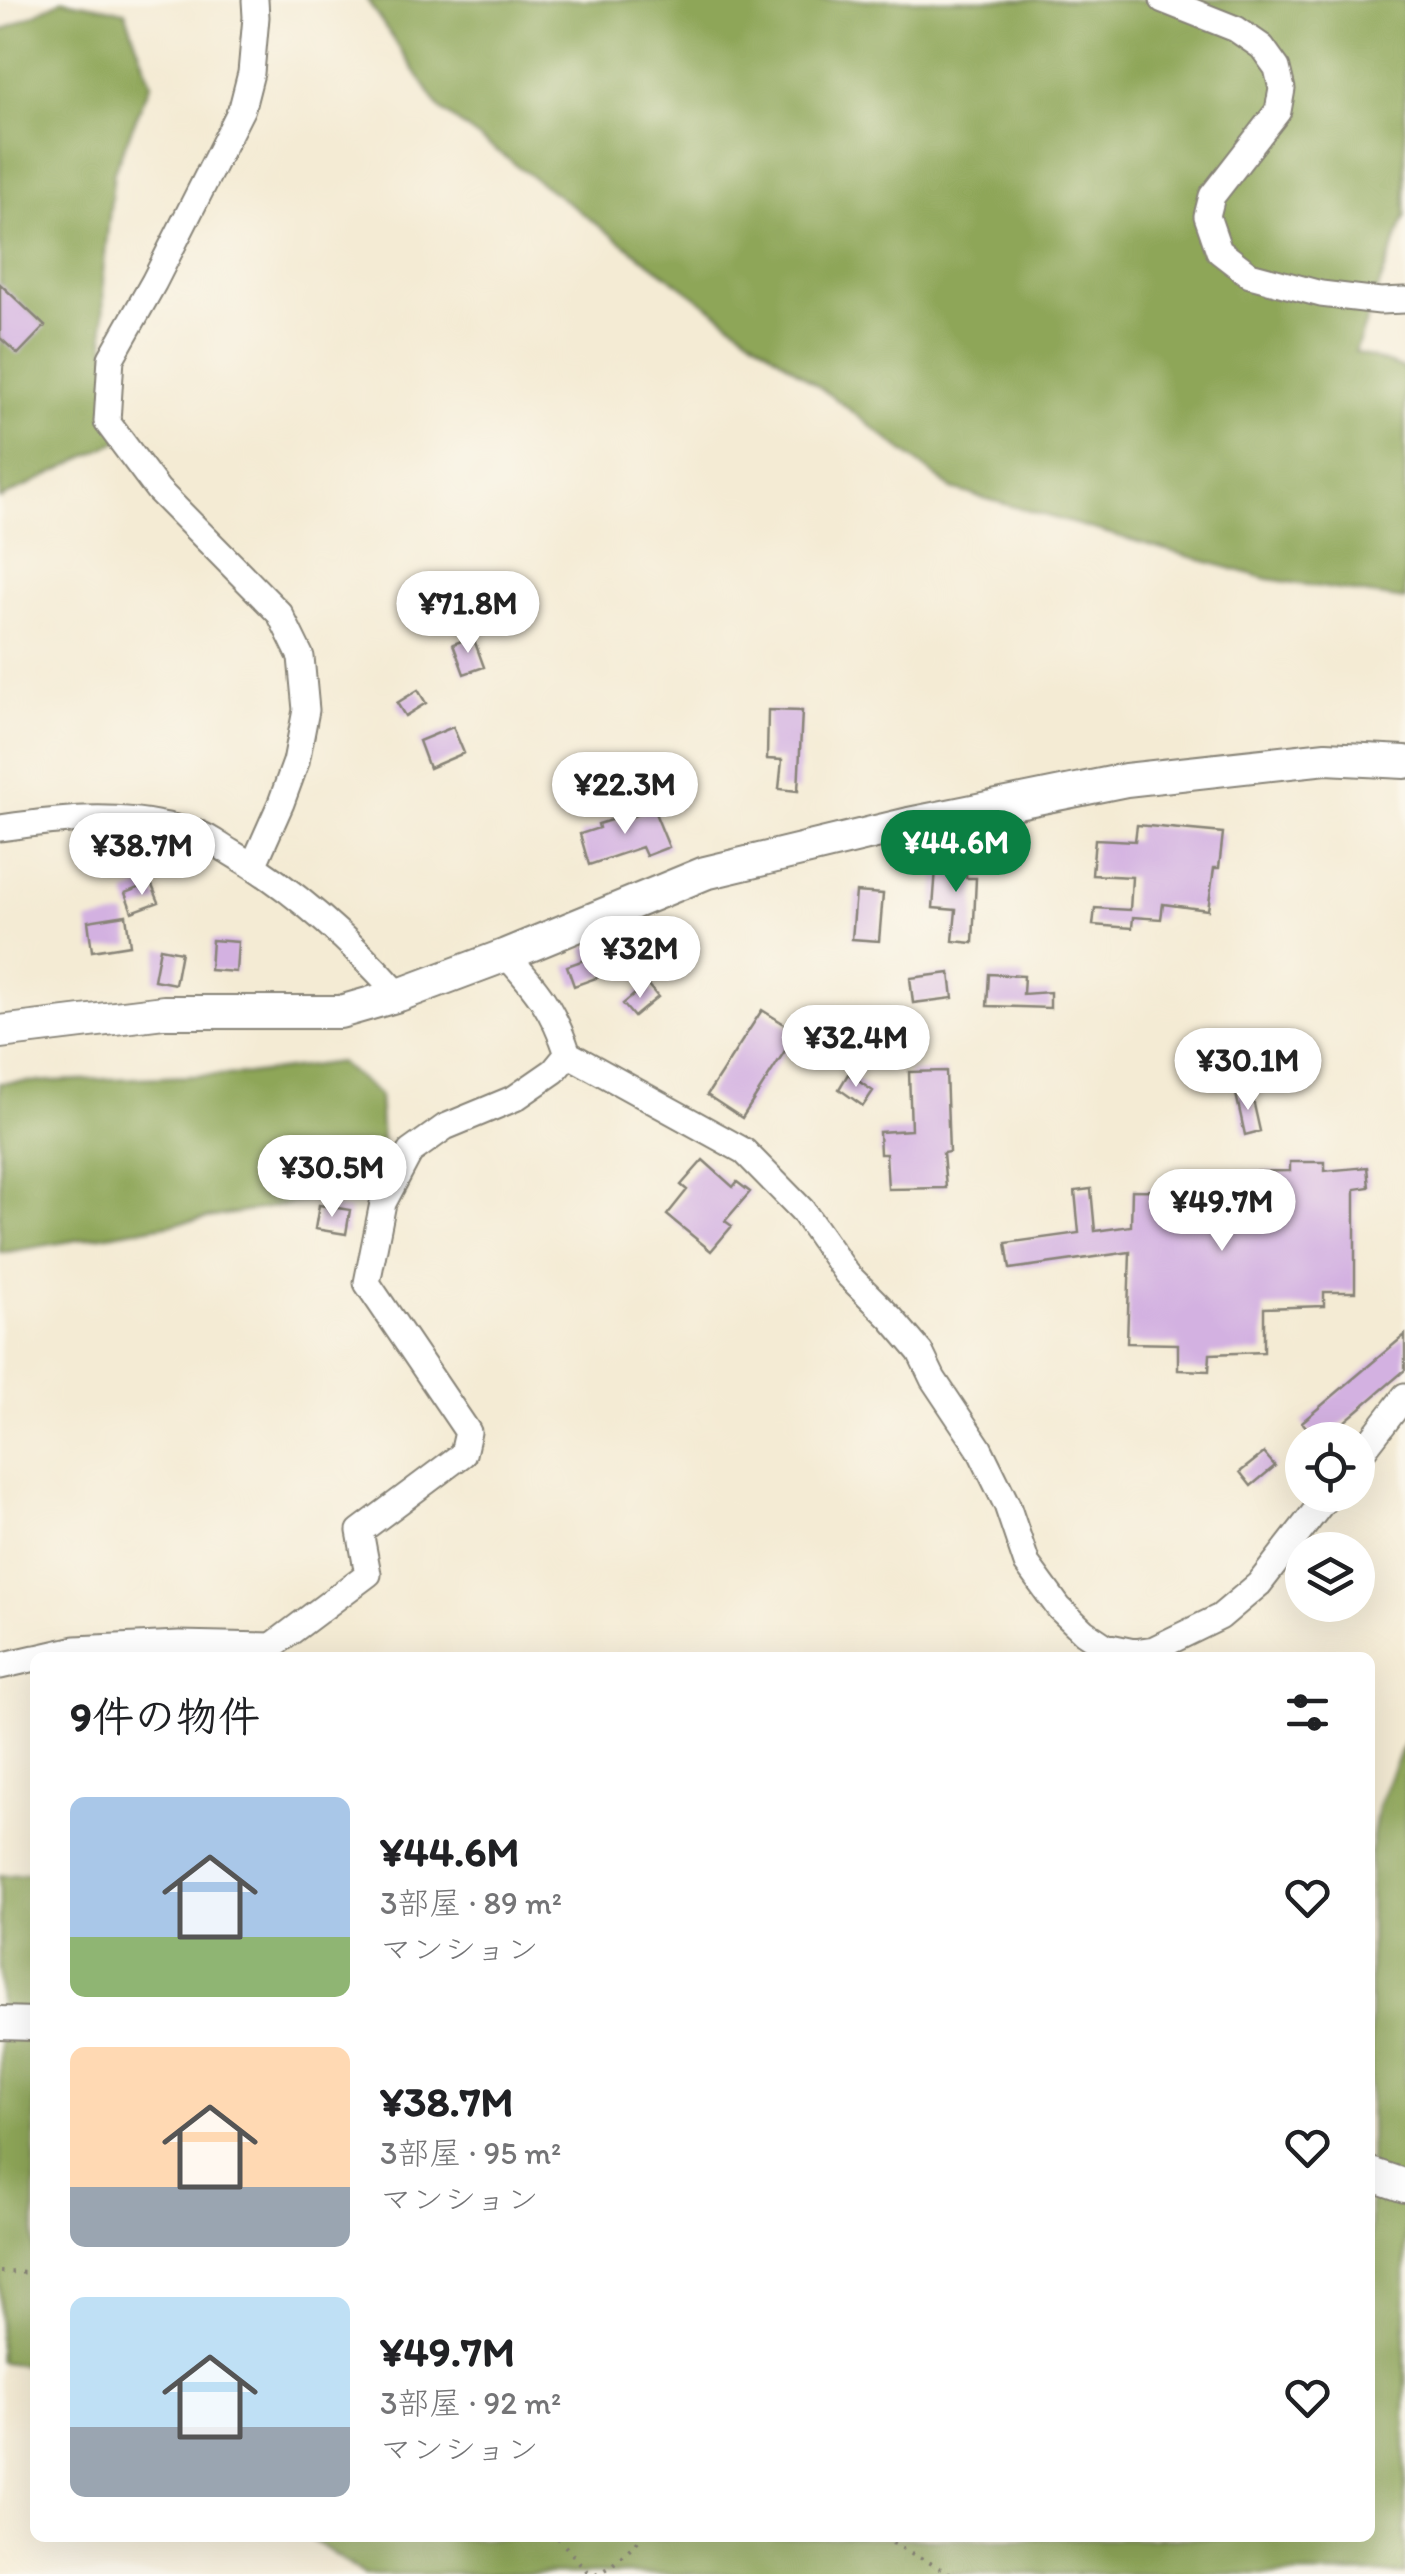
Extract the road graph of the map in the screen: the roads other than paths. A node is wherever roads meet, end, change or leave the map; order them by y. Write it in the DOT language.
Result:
graph roads {
  1 [pos="255,0"];
  2 [pos="1163,0"];
  3 [pos="1405,300"];
  4 [pos="1405,762"];
  5 [pos="0,828"];
  6 [pos="253,866"];
  7 [pos="506,955"];
  8 [pos="399,995"];
  9 [pos="0,1032"];
  10 [pos="568,1054"];
  11 [pos="1405,1396"];
  12 [pos="1375,1434"];
  13 [pos="1315,1512"];
  14 [pos="60,1652"];
  15 [pos="30,1659"];
  16 [pos="0,1666"];
  17 [pos="0,2023"];
  18 [pos="30,2024"];
  19 [pos="1375,2176"];
  20 [pos="1405,2186"];
  1 -- 6 [label="street"];
  2 -- 3 [label="street"];
  4 -- 7 [label="street"];
  5 -- 6 [label="street"];
  6 -- 8 [label="street"];
  7 -- 8 [label="street"];
  7 -- 10 [label="street"];
  8 -- 9 [label="street"];
  10 -- 13 [label="street"];
  10 -- 14 [label="street"];
  11 -- 12 [label="street"];
  15 -- 16 [label="street"];
  17 -- 18 [label="street"];
  19 -- 20 [label="street"];
}
